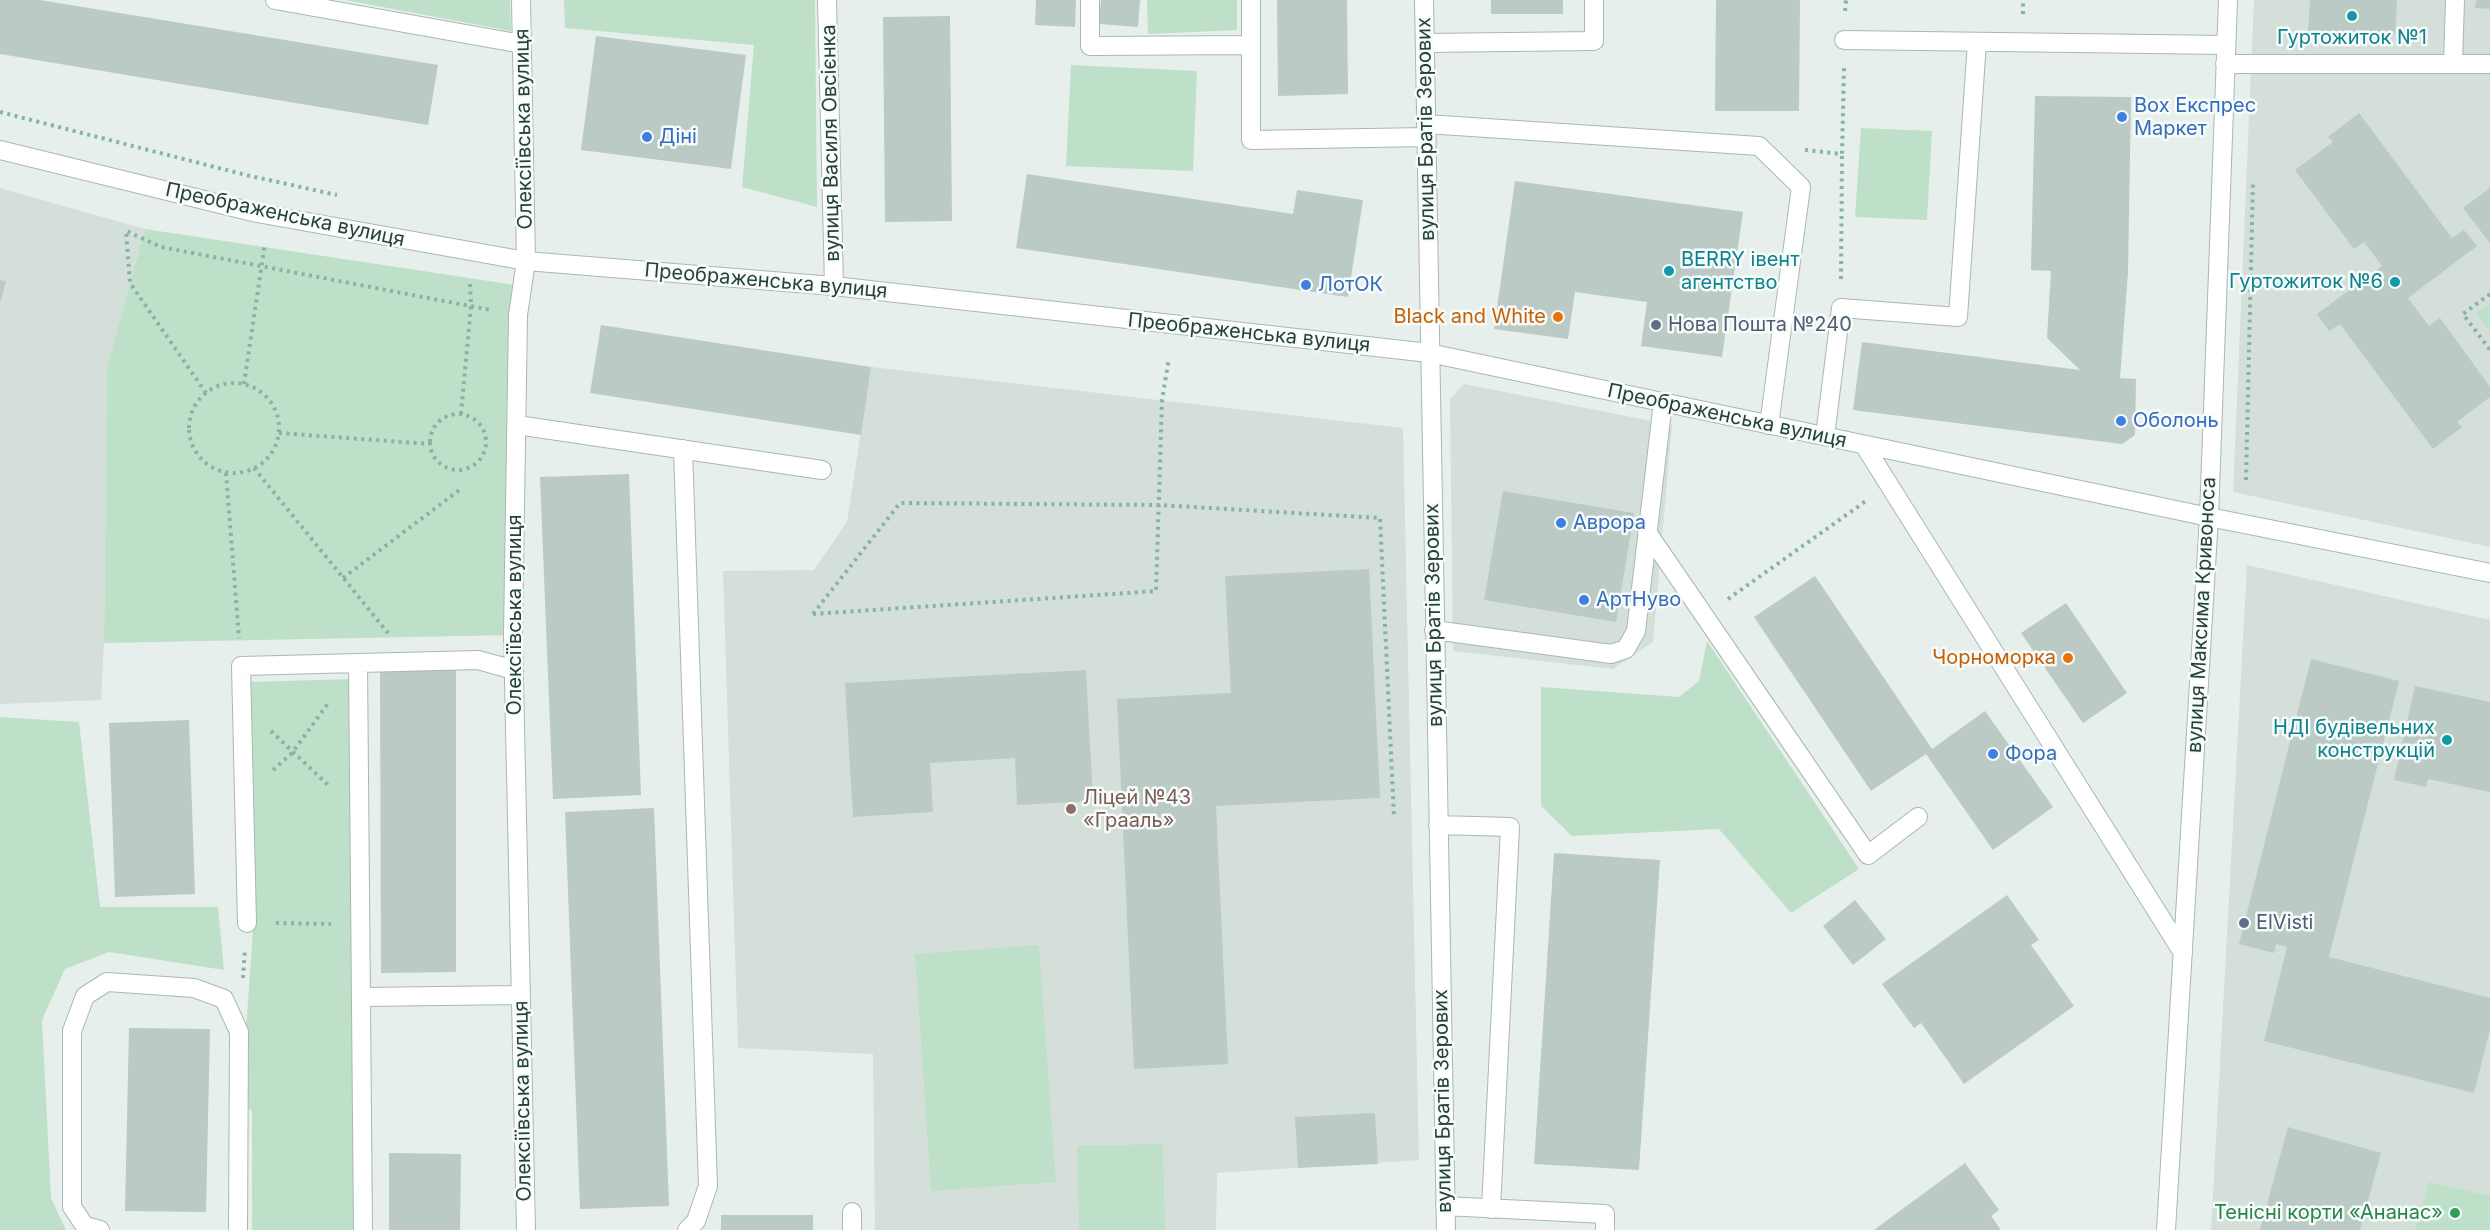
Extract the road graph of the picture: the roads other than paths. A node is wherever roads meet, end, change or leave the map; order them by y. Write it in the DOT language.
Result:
graph roads {
  1 [pos="275,0"];
  2 [pos="521,0"];
  3 [pos="828,0"];
  4 [pos="1090,0"];
  5 [pos="1251,0"];
  6 [pos="1424,0"];
  7 [pos="1594,0"];
  8 [pos="2228,0"];
  9 [pos="2455,0"];
  10 [pos="1844,40"];
  11 [pos="1977,42"];
  12 [pos="1425,43"];
  13 [pos="522,44"];
  14 [pos="1251,45"];
  15 [pos="2226,45"];
  16 [pos="2225,64"];
  17 [pos="2453,64"];
  18 [pos="2490,64"];
  19 [pos="1426,130"];
  20 [pos="0,150"];
  21 [pos="526,261"];
  22 [pos="834,286"];
  23 [pos="1429,353"];
  24 [pos="1663,402"];
  25 [pos="517,425"];
  26 [pos="1769,425"];
  27 [pos="1825,436"];
  28 [pos="1864,445"];
  29 [pos="683,449"];
  30 [pos="822,470"];
  31 [pos="2209,517"];
  32 [pos="1647,532"];
  33 [pos="2490,573"];
  34 [pos="1434,630"];
  35 [pos="358,663"];
  36 [pos="514,670"];
  37 [pos="1918,817"];
  38 [pos="1438,825"];
  39 [pos="247,922"];
  40 [pos="2183,953"];
  41 [pos="521,995"];
  42 [pos="361,997"];
  43 [pos="1445,1206"];
  44 [pos="1491,1209"];
  45 [pos="100,1230"];
  46 [pos="238,1230"];
  47 [pos="363,1230"];
  48 [pos="526,1230"];
  49 [pos="687,1230"];
  50 [pos="1446,1230"];
  51 [pos="1605,1230"];
  52 [pos="2166,1230"];
  1 -- 13 [label="street"];
  2 -- 13 [label="street, Олексіївська вулиця"];
  3 -- 22 [label="street, вулиця Василя Овсієнка"];
  4 -- 14 [label="street"];
  5 -- 14 [label="street"];
  6 -- 12 [label="street, вулиця Братів Зерових"];
  7 -- 12 [label="street"];
  8 -- 15 [label="street, вулиця Максима Кривоноса"];
  9 -- 17 [label="street"];
  10 -- 11 [label="street"];
  11 -- 15 [label="street"];
  11 -- 27 [label="street"];
  12 -- 19 [label="street, вулиця Братів Зерових"];
  13 -- 21 [label="street, Олексіївська вулиця"];
  14 -- 19 [label="street"];
  15 -- 16 [label="street, вулиця Максима Кривоноса"];
  16 -- 17 [label="street"];
  16 -- 31 [label="street, вулиця Максима Кривоноса"];
  17 -- 18 [label="street"];
  19 -- 23 [label="street, вулиця Братів Зерових"];
  19 -- 26 [label="street"];
  20 -- 21 [label="street, Преображенська вулиця"];
  21 -- 22 [label="street, Преображенська вулиця"];
  21 -- 25 [label="street, Олексіївська вулиця"];
  22 -- 23 [label="street, Преображенська вулиця"];
  23 -- 24 [label="street, Преображенська вулиця"];
  23 -- 34 [label="street, вулиця Братів Зерових"];
  24 -- 26 [label="street, Преображенська вулиця"];
  24 -- 32 [label="street"];
  25 -- 29 [label="street"];
  25 -- 36 [label="street, Олексіївська вулиця"];
  26 -- 27 [label="street, Преображенська вулиця"];
  27 -- 28 [label="street, Преображенська вулиця"];
  28 -- 31 [label="street, Преображенська вулиця"];
  28 -- 40 [label="street"];
  29 -- 30 [label="street"];
  29 -- 49 [label="street"];
  31 -- 33 [label="street, Преображенська вулиця"];
  31 -- 40 [label="street, вулиця Максима Кривоноса"];
  32 -- 34 [label="street"];
  32 -- 37 [label="street"];
  34 -- 38 [label="street, вулиця Братів Зерових"];
  35 -- 36 [label="street"];
  35 -- 39 [label="street"];
  35 -- 42 [label="street"];
  36 -- 41 [label="street, Олексіївська вулиця"];
  38 -- 43 [label="street, вулиця Братів Зерових"];
  38 -- 44 [label="street"];
  40 -- 52 [label="street, вулиця Максима Кривоноса"];
  41 -- 42 [label="street"];
  41 -- 48 [label="street, Олексіївська вулиця"];
  42 -- 47 [label="street"];
  43 -- 44 [label="street"];
  43 -- 50 [label="street, вулиця Братів Зерових"];
  44 -- 51 [label="street"];
  45 -- 46 [label="street"];
}
